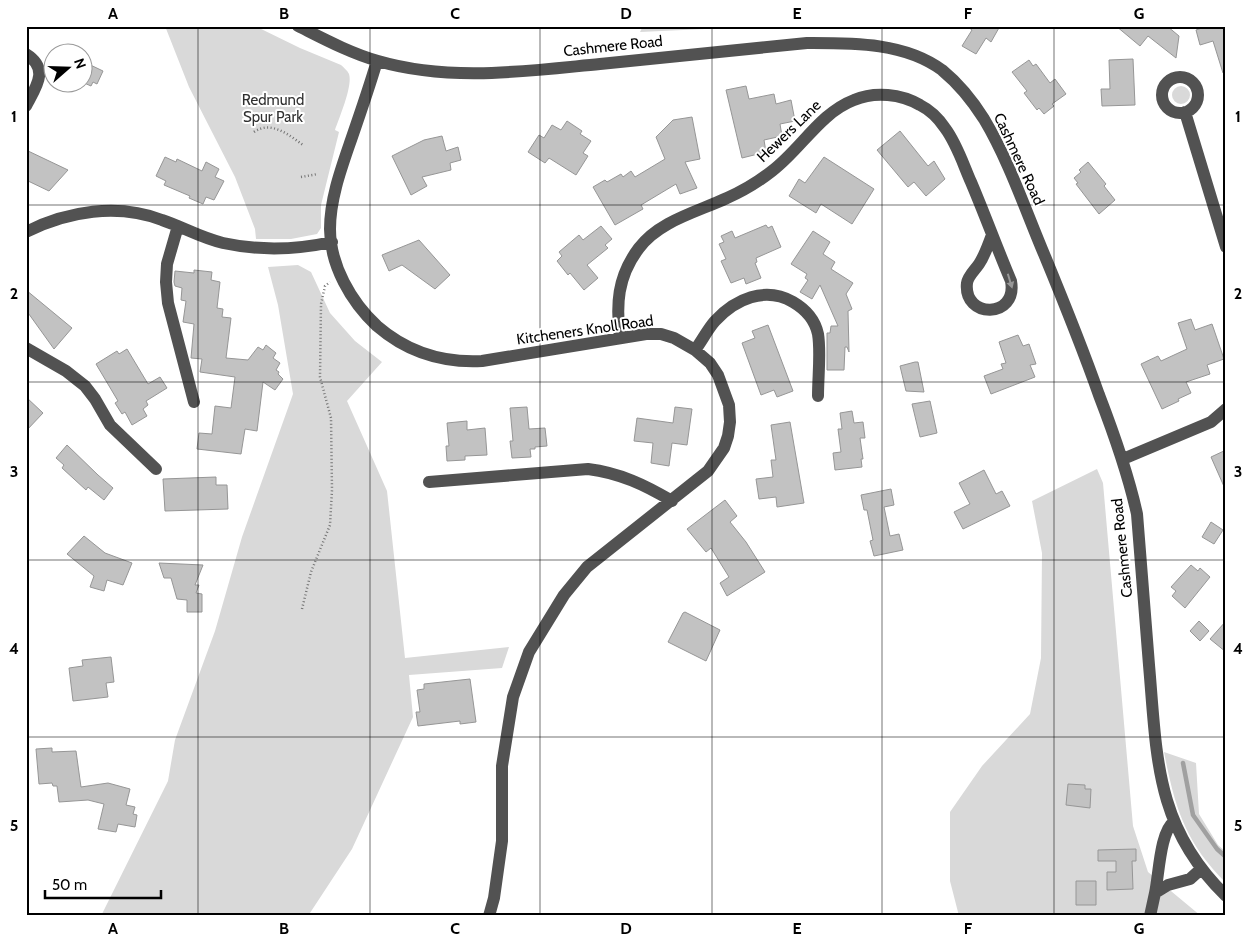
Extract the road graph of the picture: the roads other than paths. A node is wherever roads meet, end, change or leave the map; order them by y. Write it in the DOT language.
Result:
graph roads {
  1 [pos="298,26"];
  2 [pos="26,54"];
  3 [pos="377,61"];
  4 [pos="26,106"];
  5 [pos="1185,112"];
  6 [pos="178,226"];
  7 [pos="26,232"];
  8 [pos="992,235"];
  9 [pos="332,242"];
  10 [pos="1226,248"];
  11 [pos="620,338"];
  12 [pos="26,348"];
  13 [pos="696,350"];
  14 [pos="818,396"];
  15 [pos="194,402"];
  16 [pos="1226,409"];
  17 [pos="1123,459"];
  18 [pos="156,469"];
  19 [pos="429,482"];
  20 [pos="672,501"];
  21 [pos="1174,822"];
  22 [pos="1201,869"];
  23 [pos="1155,893"];
  24 [pos="1226,896"];
  25 [pos="489,916"];
  26 [pos="1150,916"];
  1 -- 3 [label="street, Cashmere Road"];
  2 -- 4 [label="street"];
  3 -- 9 [label="street, Kitcheners Knoll Road"];
  3 -- 17 [label="street, Cashmere Road"];
  5 -- 10 [label="street"];
  6 -- 7 [label="street"];
  6 -- 9 [label="street"];
  6 -- 15 [label="street"];
  8 -- 8 [label="street, Hewers Lane, one-way"];
  8 -- 11 [label="street, Hewers Lane"];
  9 -- 11 [label="street, Kitcheners Knoll Road"];
  11 -- 13 [label="street, Kitcheners Knoll Road"];
  12 -- 18 [label="street"];
  13 -- 14 [label="street"];
  13 -- 20 [label="street, Kitcheners Knoll Road"];
  16 -- 17 [label="street"];
  17 -- 21 [label="street, Cashmere Road"];
  19 -- 20 [label="street"];
  20 -- 25 [label="street, Kitcheners Knoll Road"];
  21 -- 22 [label="street, Cashmere Road"];
  21 -- 23 [label="street"];
  22 -- 23 [label="street"];
  22 -- 24 [label="street, Cashmere Road"];
  23 -- 26 [label="street"];
}
